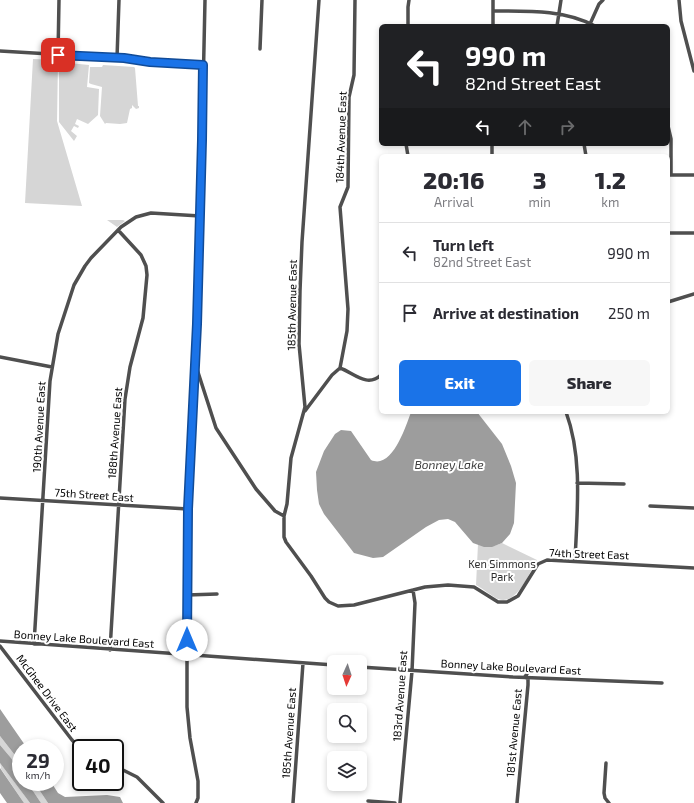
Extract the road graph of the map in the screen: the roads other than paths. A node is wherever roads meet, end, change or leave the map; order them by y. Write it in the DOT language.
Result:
graph roads {
  1 [pos="59,0"];
  2 [pos="119,0"];
  3 [pos="205,0"];
  4 [pos="262,0"];
  5 [pos="319,0"];
  6 [pos="355,0"];
  7 [pos="409,0"];
  8 [pos="493,0"];
  9 [pos="561,0"];
  10 [pos="603,0"];
  11 [pos="679,0"];
  12 [pos="493,10"];
  13 [pos="559,14"];
  14 [pos="408,24"];
  15 [pos="493,24"];
  16 [pos="557,24"];
  17 [pos="590,24"];
  18 [pos="260,49"];
  19 [pos="0,51"];
  20 [pos="58,55"];
  21 [pos="117,58"];
  22 [pos="203,65"];
  23 [pos="694,71"];
  24 [pos="670,132"];
  25 [pos="670,163"];
  26 [pos="670,175"];
  27 [pos="694,175"];
  28 [pos="200,216"];
  29 [pos="118,230"];
  30 [pos="670,233"];
  31 [pos="694,233"];
  32 [pos="694,294"];
  33 [pos="670,301"];
  34 [pos="0,357"];
  35 [pos="195,364"];
  36 [pos="52,367"];
  37 [pos="340,368"];
  38 [pos="379,376"];
  39 [pos="305,412"];
  40 [pos="567,414"];
  41 [pos="577,482"];
  42 [pos="624,484"];
  43 [pos="0,498"];
  44 [pos="44,500"];
  45 [pos="119,505"];
  46 [pos="650,506"];
  47 [pos="694,508"];
  48 [pos="188,509"];
  49 [pos="284,516"];
  50 [pos="575,561"];
  51 [pos="694,568"];
  52 [pos="412,590"];
  53 [pos="217,594"];
  54 [pos="187,595"];
  55 [pos="324,595"];
  56 [pos="0,641"];
  57 [pos="34,644"];
  58 [pos="0,646"];
  59 [pos="110,650"];
  60 [pos="187,655"];
  61 [pos="303,663"];
  62 [pos="327,665"];
  63 [pos="531,667"];
  64 [pos="367,668"];
  65 [pos="412,671"];
  66 [pos="525,677"];
  67 [pos="662,683"];
  68 [pos="72,740"];
  69 [pos="606,763"];
  70 [pos="124,771"];
  71 [pos="368,800"];
  72 [pos="163,803"];
  73 [pos="196,803"];
  74 [pos="293,803"];
  75 [pos="395,803"];
  76 [pos="400,803"];
  77 [pos="517,803"];
  78 [pos="610,803"];
  1 -- 20 [label="street"];
  2 -- 21 [label="street"];
  3 -- 22 [label="street"];
  4 -- 18 [label="street"];
  5 -- 39 [label="street, 185th Avenue East"];
  6 -- 37 [label="street, 184th Avenue East"];
  7 -- 14 [label="street"];
  8 -- 12 [label="street"];
  9 -- 13 [label="street"];
  10 -- 17 [label="street"];
  11 -- 23 [label="street"];
  12 -- 13 [label="street"];
  12 -- 15 [label="street"];
  13 -- 16 [label="street"];
  13 -- 17 [label="street"];
  19 -- 20 [label="street"];
  20 -- 21 [label="street"];
  21 -- 22 [label="street"];
  22 -- 28 [label="street"];
  24 -- 25 [label="street"];
  26 -- 27 [label="street"];
  28 -- 29 [label="street, 190th Avenue East"];
  28 -- 35 [label="street"];
  29 -- 36 [label="street, 190th Avenue East"];
  29 -- 45 [label="street, 188th Avenue East"];
  30 -- 31 [label="street"];
  32 -- 33 [label="street"];
  34 -- 36 [label="street"];
  35 -- 48 [label="street"];
  35 -- 49 [label="street"];
  36 -- 44 [label="street, 190th Avenue East"];
  37 -- 38 [label="street"];
  37 -- 39 [label="street"];
  39 -- 49 [label="street, 185th Avenue East"];
  40 -- 41 [label="street"];
  41 -- 42 [label="street"];
  41 -- 50 [label="street"];
  43 -- 44 [label="street, 75th Street East"];
  44 -- 45 [label="street, 75th Street East"];
  44 -- 57 [label="street, 190th Avenue East"];
  45 -- 48 [label="street, 75th Street East"];
  45 -- 59 [label="street, 188th Avenue East"];
  46 -- 47 [label="street"];
  48 -- 54 [label="street"];
  49 -- 55 [label="street, 185th Avenue East"];
  50 -- 51 [label="street, 74th Street East"];
  50 -- 52 [label="street, 74th Street East"];
  52 -- 55 [label="street, 74th Street East"];
  52 -- 65 [label="street, 183rd Avenue East"];
  53 -- 54 [label="street"];
  54 -- 60 [label="street"];
  56 -- 57 [label="street, Bonney Lake Boulevard East"];
  57 -- 59 [label="street, Bonney Lake Boulevard East"];
  58 -- 68 [label="street, McGhee Drive East"];
  59 -- 60 [label="street, Bonney Lake Boulevard East"];
  60 -- 61 [label="street, Bonney Lake Boulevard East"];
  60 -- 73 [label="street"];
  61 -- 62 [label="street, Bonney Lake Boulevard East"];
  61 -- 74 [label="street, 185th Avenue East"];
  63 -- 66 [label="street, 181st Avenue East"];
  64 -- 65 [label="street, Bonney Lake Boulevard East"];
  65 -- 66 [label="street, Bonney Lake Boulevard East"];
  65 -- 76 [label="street, 183rd Avenue East"];
  66 -- 67 [label="street, Bonney Lake Boulevard East"];
  66 -- 77 [label="street, 181st Avenue East"];
  69 -- 78 [label="street"];
  70 -- 72 [label="street"];
  71 -- 75 [label="street"];
}
